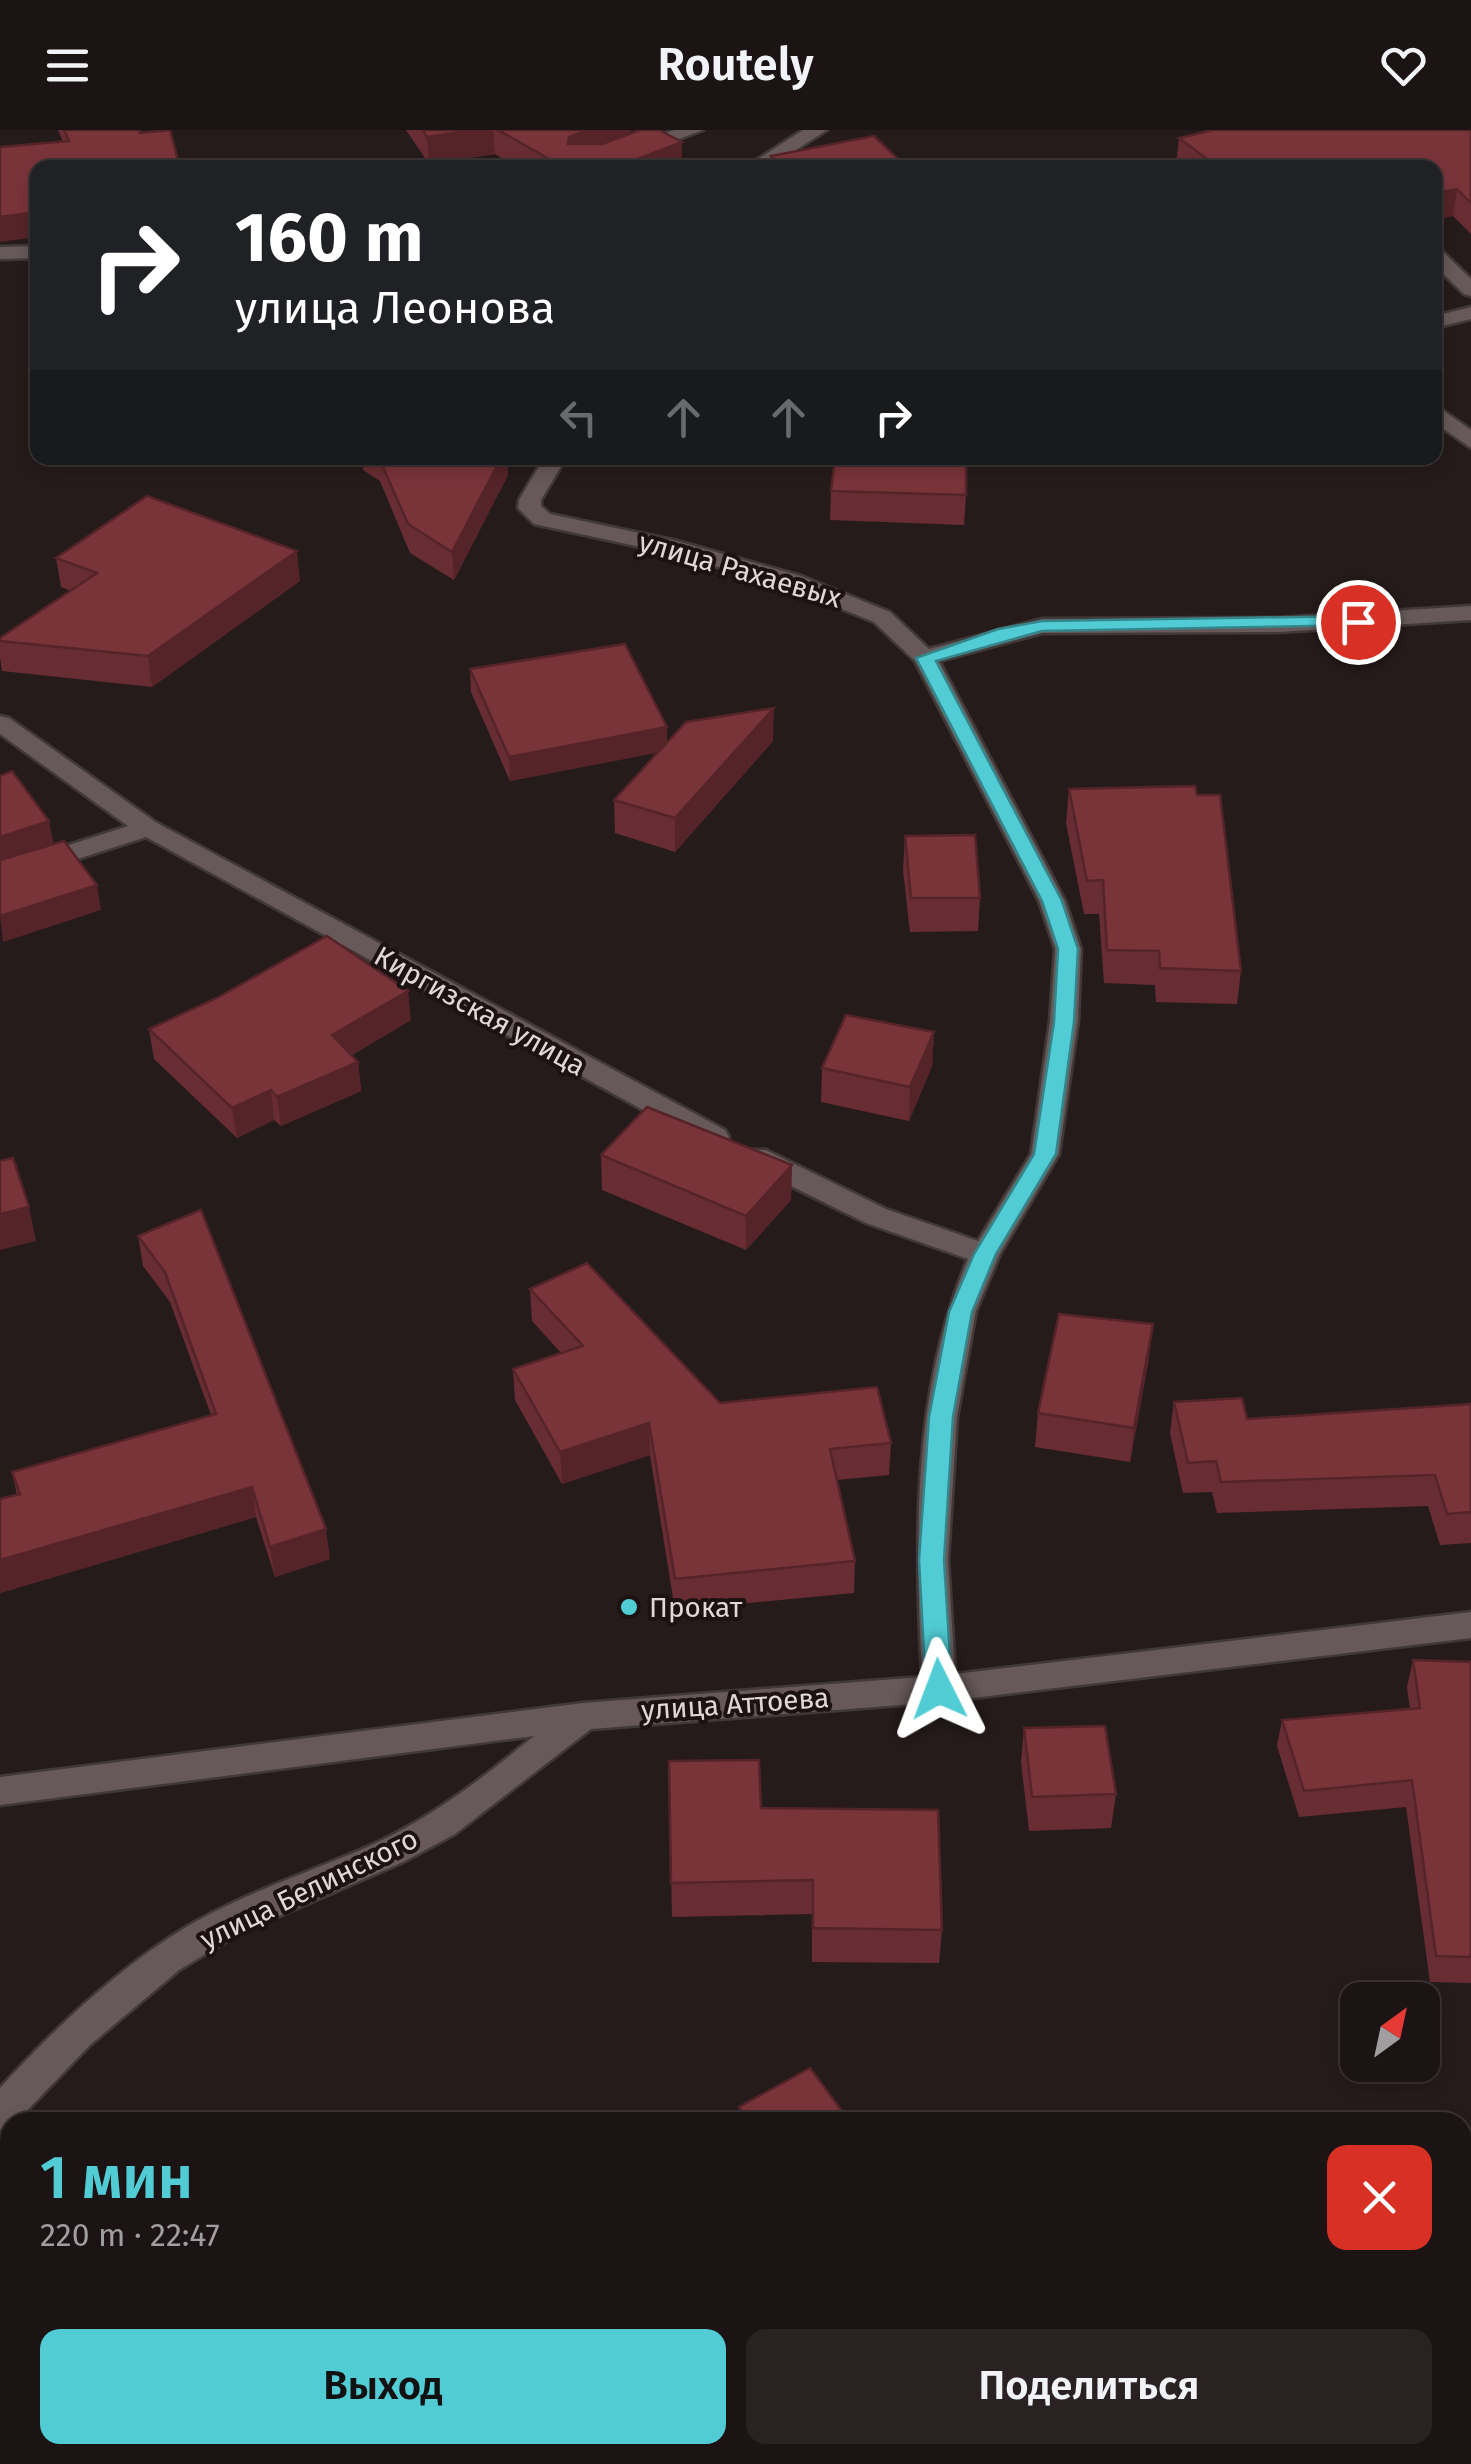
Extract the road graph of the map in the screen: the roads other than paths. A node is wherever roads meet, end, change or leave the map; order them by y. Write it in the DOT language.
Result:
graph roads {
  1 [pos="692,130"];
  2 [pos="816,130"];
  3 [pos="604,160"];
  4 [pos="766,160"];
  5 [pos="30,252"];
  6 [pos="0,253"];
  7 [pos="1442,262"];
  8 [pos="1471,290"];
  9 [pos="1471,313"];
  10 [pos="1442,320"];
  11 [pos="1442,418"];
  12 [pos="1471,441"];
  13 [pos="551,465"];
  14 [pos="1471,612"];
  15 [pos="925,658"];
  16 [pos="0,723"];
  17 [pos="148,828"];
  18 [pos="0,876"];
  19 [pos="985,1254"];
  20 [pos="1471,1625"];
  21 [pos="939,1689"];
  22 [pos="583,1716"];
  23 [pos="0,1791"];
  24 [pos="2,2112"];
  1 -- 3 [label="street"];
  2 -- 4 [label="street"];
  5 -- 6 [label="street"];
  7 -- 8 [label="street"];
  9 -- 10 [label="street"];
  11 -- 12 [label="street"];
  13 -- 15 [label="street, улица Рахаевых"];
  14 -- 15 [label="street"];
  15 -- 19 [label="street, улица Рахаевых"];
  16 -- 17 [label="street, Киргизская улица"];
  17 -- 18 [label="street"];
  17 -- 19 [label="street, Киргизская улица"];
  19 -- 21 [label="street, улица Рахаевых"];
  20 -- 21 [label="street, улица Аттоева"];
  21 -- 22 [label="street, улица Аттоева"];
  22 -- 23 [label="street, улица Аттоева"];
  22 -- 24 [label="street, улица Белинского"];
}
